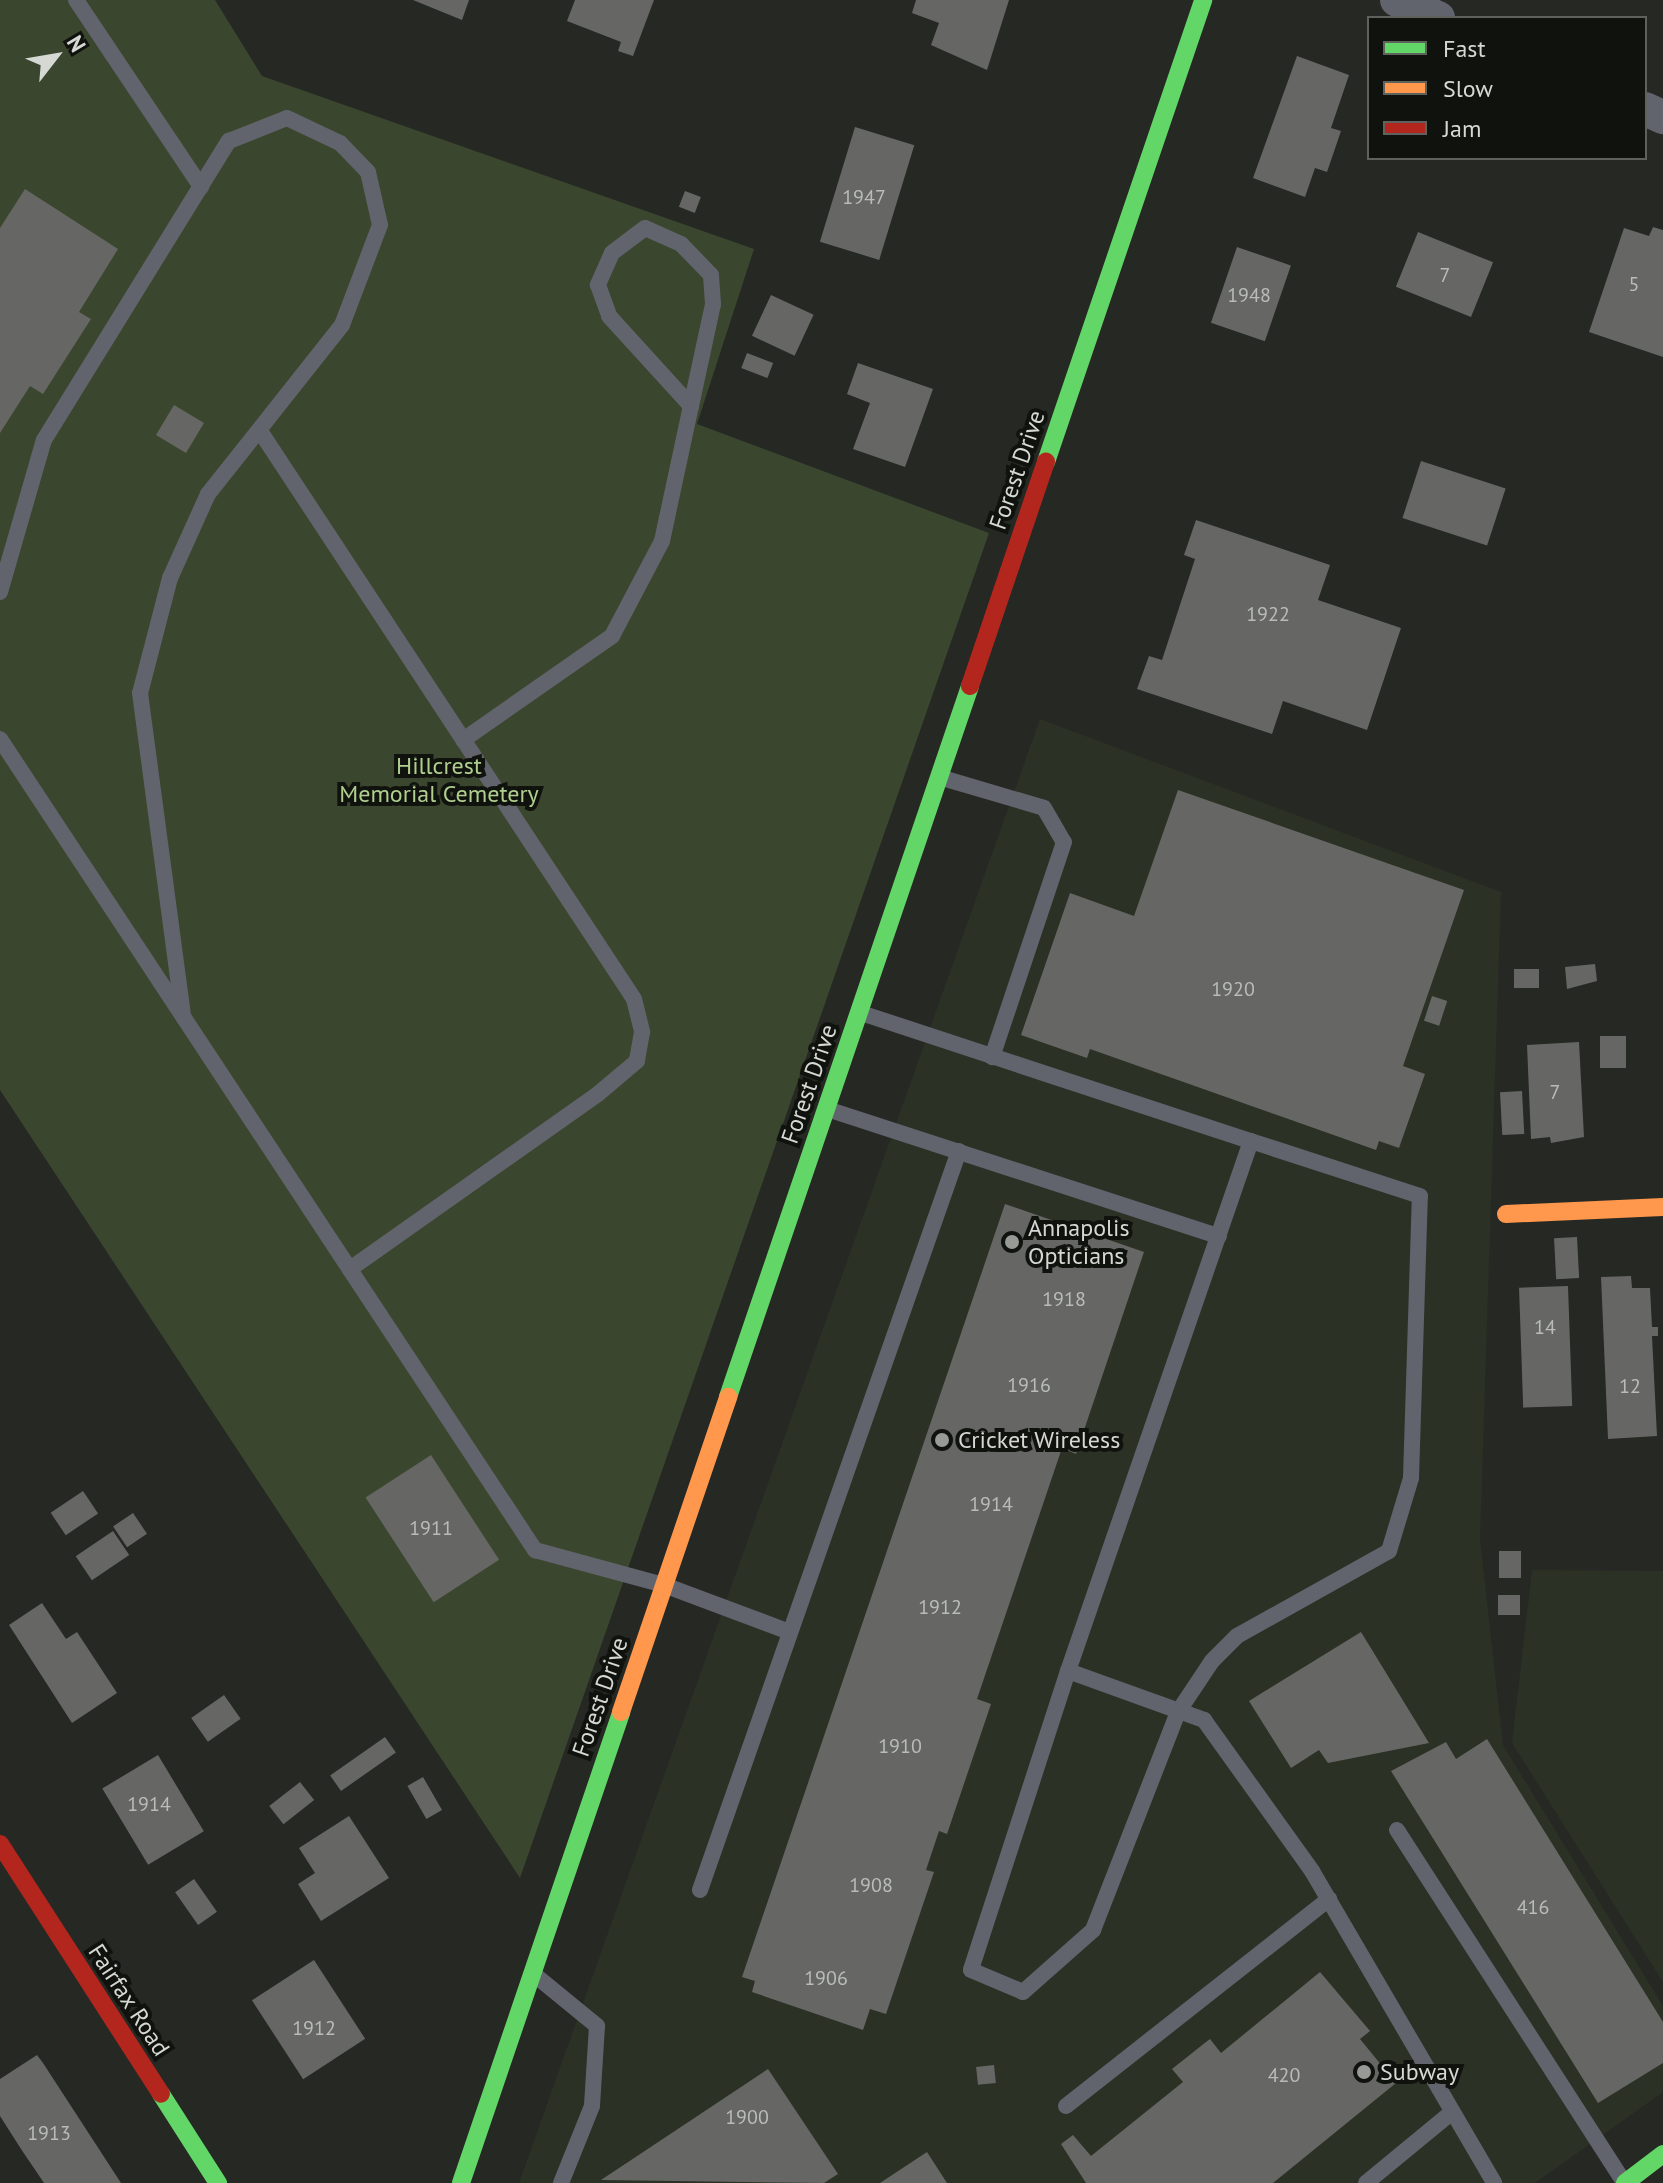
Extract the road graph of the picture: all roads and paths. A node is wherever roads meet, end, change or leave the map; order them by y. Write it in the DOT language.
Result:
graph roads {
  1 [pos="76,0"];
  2 [pos="1203,0"];
  3 [pos="1397,0"];
  4 [pos="1433,16"];
  5 [pos="201,187"];
  6 [pos="691,406"];
  7 [pos="260,431"];
  8 [pos="0,592"];
  9 [pos="0,739"];
  10 [pos="463,740"];
  11 [pos="938,777"];
  12 [pos="858,1012"];
  13 [pos="183,1017"];
  14 [pos="992,1057"];
  15 [pos="826,1108"];
  16 [pos="1251,1141"];
  17 [pos="959,1151"];
  18 [pos="1663,1207"];
  19 [pos="1506,1214"];
  20 [pos="1219,1236"];
  21 [pos="350,1269"];
  22 [pos="664,1585"];
  23 [pos="790,1632"];
  24 [pos="1068,1671"];
  25 [pos="1178,1712"];
  26 [pos="1397,1830"];
  27 [pos="0,1844"];
  28 [pos="700,1890"];
  29 [pos="1329,1899"];
  30 [pos="532,1972"];
  31 [pos="1066,2106"];
  32 [pos="1452,2112"];
  33 [pos="1663,2154"];
  34 [pos="218,2183"];
  35 [pos="461,2183"];
  36 [pos="561,2183"];
  37 [pos="1366,2183"];
  38 [pos="1494,2183"];
  39 [pos="1625,2183"];
  1 -- 5 [label="lane"];
  2 -- 11 [label="street, Forest Drive"];
  3 -- 4 [label="street"];
  5 -- 7 [label="lane"];
  5 -- 8 [label="lane"];
  6 -- 6 [label="lane"];
  6 -- 10 [label="lane"];
  7 -- 10 [label="lane"];
  7 -- 13 [label="lane"];
  9 -- 13 [label="lane"];
  10 -- 21 [label="lane"];
  11 -- 12 [label="street, Forest Drive"];
  11 -- 14 [label="lane"];
  12 -- 14 [label="lane"];
  12 -- 15 [label="street, Forest Drive"];
  13 -- 21 [label="lane"];
  14 -- 16 [label="lane"];
  15 -- 17 [label="lane"];
  15 -- 22 [label="street, Forest Drive"];
  16 -- 20 [label="lane"];
  16 -- 25 [label="lane"];
  17 -- 20 [label="lane"];
  17 -- 23 [label="lane"];
  18 -- 19 [label="street"];
  20 -- 24 [label="lane"];
  21 -- 22 [label="lane"];
  22 -- 23 [label="lane"];
  22 -- 30 [label="street, Forest Drive"];
  23 -- 28 [label="lane"];
  24 -- 25 [label="lane"];
  24 -- 25 [label="lane"];
  25 -- 29 [label="lane"];
  26 -- 39 [label="lane"];
  27 -- 34 [label="street, Fairfax Road"];
  29 -- 31 [label="lane"];
  29 -- 32 [label="lane"];
  30 -- 35 [label="street, Forest Drive"];
  30 -- 36 [label="lane"];
  32 -- 37 [label="lane"];
  32 -- 38 [label="lane"];
  33 -- 39 [label="street"];
}
